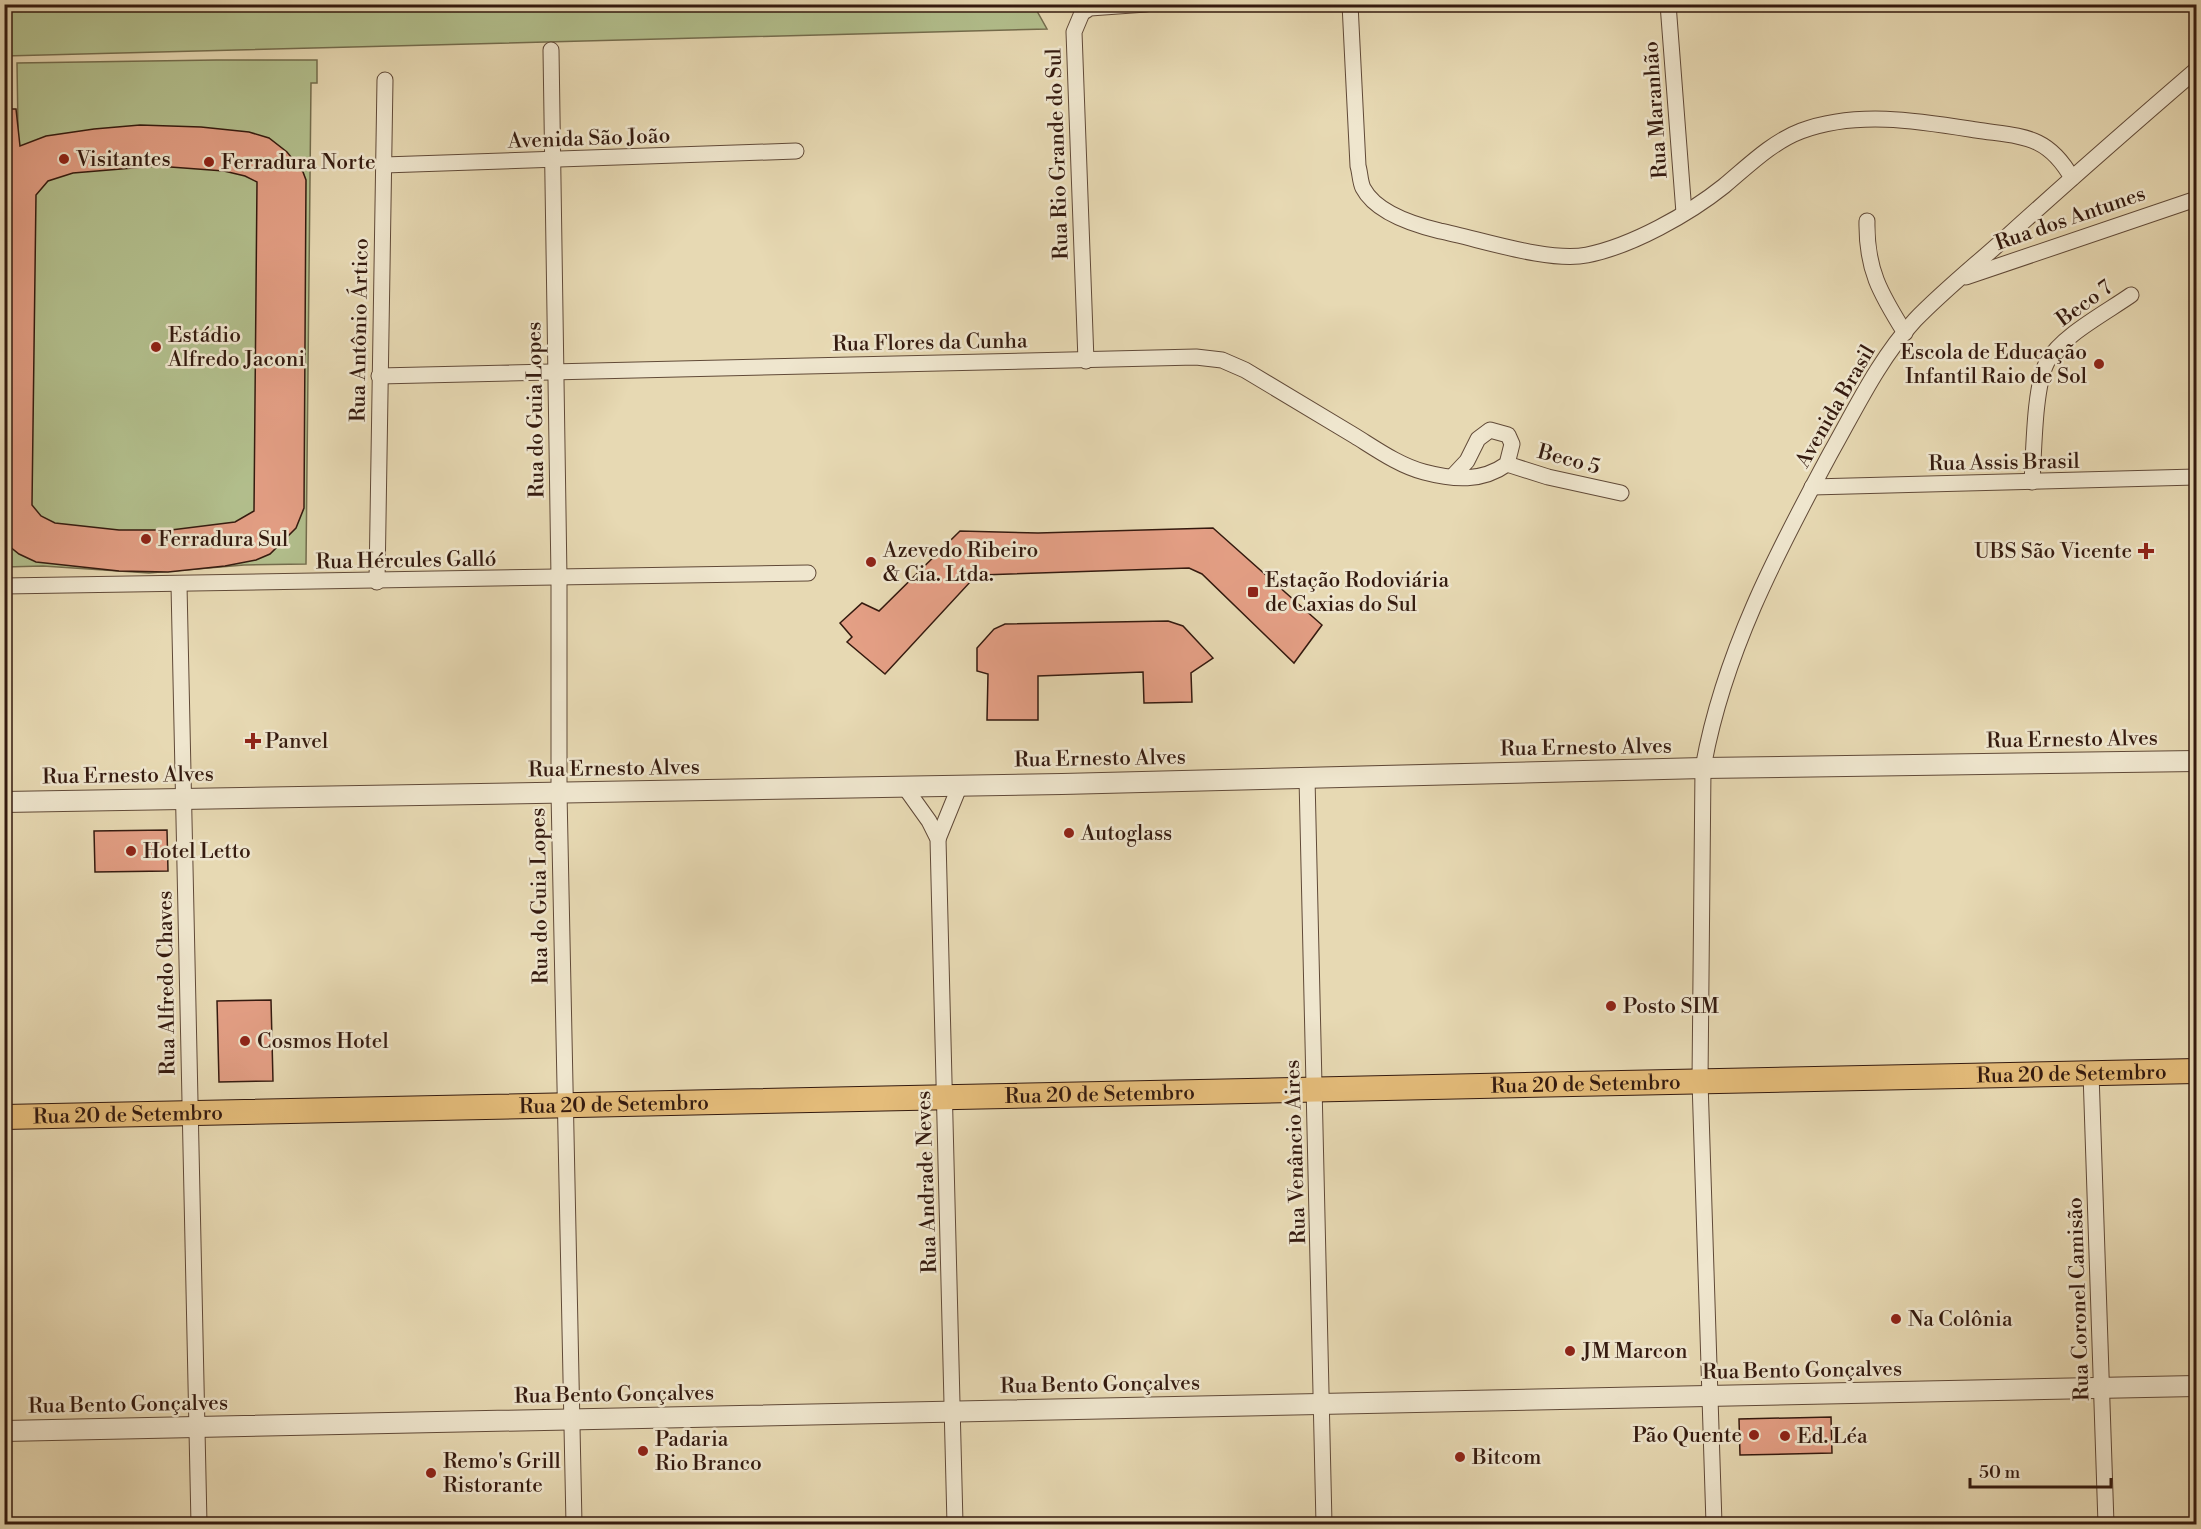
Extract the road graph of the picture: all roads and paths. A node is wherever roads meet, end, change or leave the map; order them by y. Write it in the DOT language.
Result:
graph roads {
  1 [pos="1146,4"];
  2 [pos="1350,4"];
  3 [pos="1668,4"];
  4 [pos="551,50"];
  5 [pos="2196,70"];
  6 [pos="385,80"];
  7 [pos="796,151"];
  8 [pos="551,160"];
  9 [pos="384,165"];
  10 [pos="2072,178"];
  11 [pos="2196,199"];
  12 [pos="1684,213"];
  13 [pos="1867,220"];
  14 [pos="1959,280"];
  15 [pos="2131,295"];
  16 [pos="1905,333"];
  17 [pos="1086,361"];
  18 [pos="556,372"];
  19 [pos="379,376"];
  20 [pos="1508,464"];
  21 [pos="1452,477"];
  22 [pos="2196,477"];
  23 [pos="2032,482"];
  24 [pos="1812,487"];
  25 [pos="1621,494"];
  26 [pos="808,573"];
  27 [pos="559,578"];
  28 [pos="377,582"];
  29 [pos="179,585"];
  30 [pos="4,586"];
  31 [pos="2196,761"];
  32 [pos="1703,768"];
  33 [pos="1306,778"];
  34 [pos="960,785"];
  35 [pos="904,786"];
  36 [pos="558,793"];
  37 [pos="183,798"];
  38 [pos="4,802"];
  39 [pos="938,839"];
  40 [pos="2196,1071"];
  41 [pos="2091,1073"];
  42 [pos="1700,1081"];
  43 [pos="1314,1089"];
  44 [pos="944,1096"];
  45 [pos="564,1104"];
  46 [pos="190,1112"];
  47 [pos="4,1117"];
  48 [pos="2196,1386"];
  49 [pos="2103,1388"];
  50 [pos="1710,1396"];
  51 [pos="1322,1404"];
  52 [pos="954,1411"];
  53 [pos="571,1419"];
  54 [pos="197,1426"];
  55 [pos="4,1431"];
  56 [pos="199,1524"];
  57 [pos="574,1524"];
  58 [pos="955,1524"];
  59 [pos="1324,1524"];
  60 [pos="1714,1524"];
  61 [pos="2106,1524"];
  1 -- 17 [label="street, Rua Rio Grande do Sul"];
  2 -- 12 [label="street"];
  3 -- 12 [label="street, Rua Maranhão"];
  4 -- 8 [label="street, Rua do Guia Lopes"];
  5 -- 10 [label="street, Avenida Brasil"];
  6 -- 9 [label="street, Rua Antônio Ártico"];
  7 -- 8 [label="street, Avenida São João"];
  8 -- 9 [label="street, Avenida São João"];
  8 -- 18 [label="street, Rua do Guia Lopes"];
  9 -- 19 [label="street, Rua Antônio Ártico"];
  10 -- 12 [label="street"];
  10 -- 14 [label="street, Avenida Brasil"];
  11 -- 14 [label="street, Rua dos Antunes"];
  13 -- 16 [label="street"];
  14 -- 16 [label="street, Avenida Brasil"];
  15 -- 23 [label="street, Beco 7"];
  16 -- 24 [label="street, Avenida Brasil"];
  17 -- 18 [label="street, Rua Flores da Cunha"];
  17 -- 21 [label="street, Rua Flores da Cunha"];
  18 -- 19 [label="street, Rua Flores da Cunha"];
  18 -- 27 [label="street, Rua do Guia Lopes"];
  19 -- 28 [label="street, Rua Antônio Ártico"];
  20 -- 21 [label="street, Rua Flores da Cunha"];
  20 -- 21 [label="street"];
  20 -- 25 [label="street, Beco 5"];
  22 -- 23 [label="street, Rua Assis Brasil"];
  23 -- 24 [label="street, Rua Assis Brasil"];
  24 -- 32 [label="street, Avenida Brasil"];
  26 -- 27 [label="street, Rua Hércules Galló"];
  27 -- 28 [label="street, Rua Hércules Galló"];
  27 -- 36 [label="street, Rua do Guia Lopes"];
  28 -- 29 [label="street, Rua Hércules Galló"];
  29 -- 30 [label="street, Rua Hércules Galló"];
  29 -- 37 [label="street, Rua Alfredo Chaves"];
  31 -- 32 [label="street, Rua Ernesto Alves"];
  32 -- 33 [label="street, Rua Ernesto Alves"];
  32 -- 42 [label="street, Avenida Brasil"];
  33 -- 34 [label="street, Rua Ernesto Alves"];
  33 -- 43 [label="street, Rua Venâncio Aires"];
  34 -- 35 [label="street, Rua Ernesto Alves"];
  34 -- 39 [label="street, Rua Andrade Neves"];
  35 -- 36 [label="street, Rua Ernesto Alves"];
  35 -- 39 [label="street, Rua Andrade Neves"];
  36 -- 37 [label="street, Rua Ernesto Alves"];
  36 -- 45 [label="street, Rua do Guia Lopes"];
  37 -- 38 [label="street, Rua Ernesto Alves"];
  37 -- 46 [label="street, Rua Alfredo Chaves"];
  39 -- 44 [label="street, Rua Andrade Neves"];
  40 -- 41 [label="main road, Rua 20 de Setembro"];
  41 -- 42 [label="main road, Rua 20 de Setembro"];
  41 -- 49 [label="street, Rua Coronel Camisão"];
  42 -- 43 [label="main road, Rua 20 de Setembro"];
  42 -- 50 [label="street, Avenida Brasil"];
  43 -- 44 [label="main road, Rua 20 de Setembro"];
  43 -- 51 [label="street, Rua Venâncio Aires"];
  44 -- 45 [label="main road, Rua 20 de Setembro"];
  44 -- 52 [label="street, Rua Andrade Neves"];
  45 -- 46 [label="main road, Rua 20 de Setembro"];
  45 -- 53 [label="street, Rua do Guia Lopes"];
  46 -- 47 [label="main road, Rua 20 de Setembro"];
  46 -- 54 [label="street, Rua Alfredo Chaves"];
  48 -- 49 [label="street, Rua Bento Gonçalves"];
  49 -- 50 [label="street, Rua Bento Gonçalves"];
  49 -- 61 [label="street, Rua Coronel Camisão"];
  50 -- 51 [label="street, Rua Bento Gonçalves"];
  50 -- 60 [label="street, Avenida Brasil"];
  51 -- 52 [label="street, Rua Bento Gonçalves"];
  51 -- 59 [label="street, Rua Venâncio Aires"];
  52 -- 53 [label="street, Rua Bento Gonçalves"];
  52 -- 58 [label="street, Rua Andrade Neves"];
  53 -- 54 [label="street, Rua Bento Gonçalves"];
  53 -- 57 [label="street, Rua do Guia Lopes"];
  54 -- 55 [label="street, Rua Bento Gonçalves"];
  54 -- 56 [label="street, Rua Alfredo Chaves"];
}
